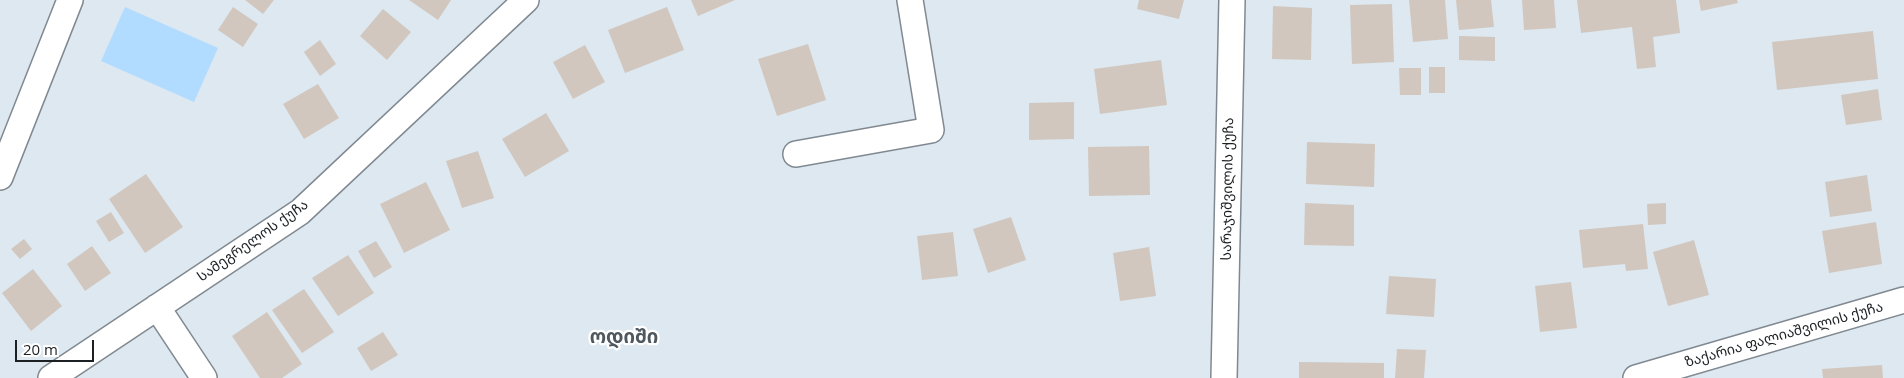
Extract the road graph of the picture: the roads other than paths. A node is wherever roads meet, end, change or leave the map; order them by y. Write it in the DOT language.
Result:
graph roads {
  1 [pos="70,0"];
  2 [pos="526,0"];
  3 [pos="910,0"];
  4 [pos="1232,0"];
  5 [pos="796,154"];
  6 [pos="0,177"];
  7 [pos="1904,300"];
  8 [pos="157,307"];
  9 [pos="51,378"];
  10 [pos="204,378"];
  11 [pos="1224,378"];
  12 [pos="1636,378"];
  1 -- 6 [label="street"];
  2 -- 8 [label="street, სამეგრელოს ქუჩა"];
  3 -- 5 [label="street"];
  4 -- 11 [label="street, სარაჯიშვილის ქუჩა"];
  7 -- 12 [label="street, ზაქარია ფალიაშვილის ქუჩა"];
  8 -- 9 [label="street, სამეგრელოს ქუჩა"];
  8 -- 10 [label="street"];
}
